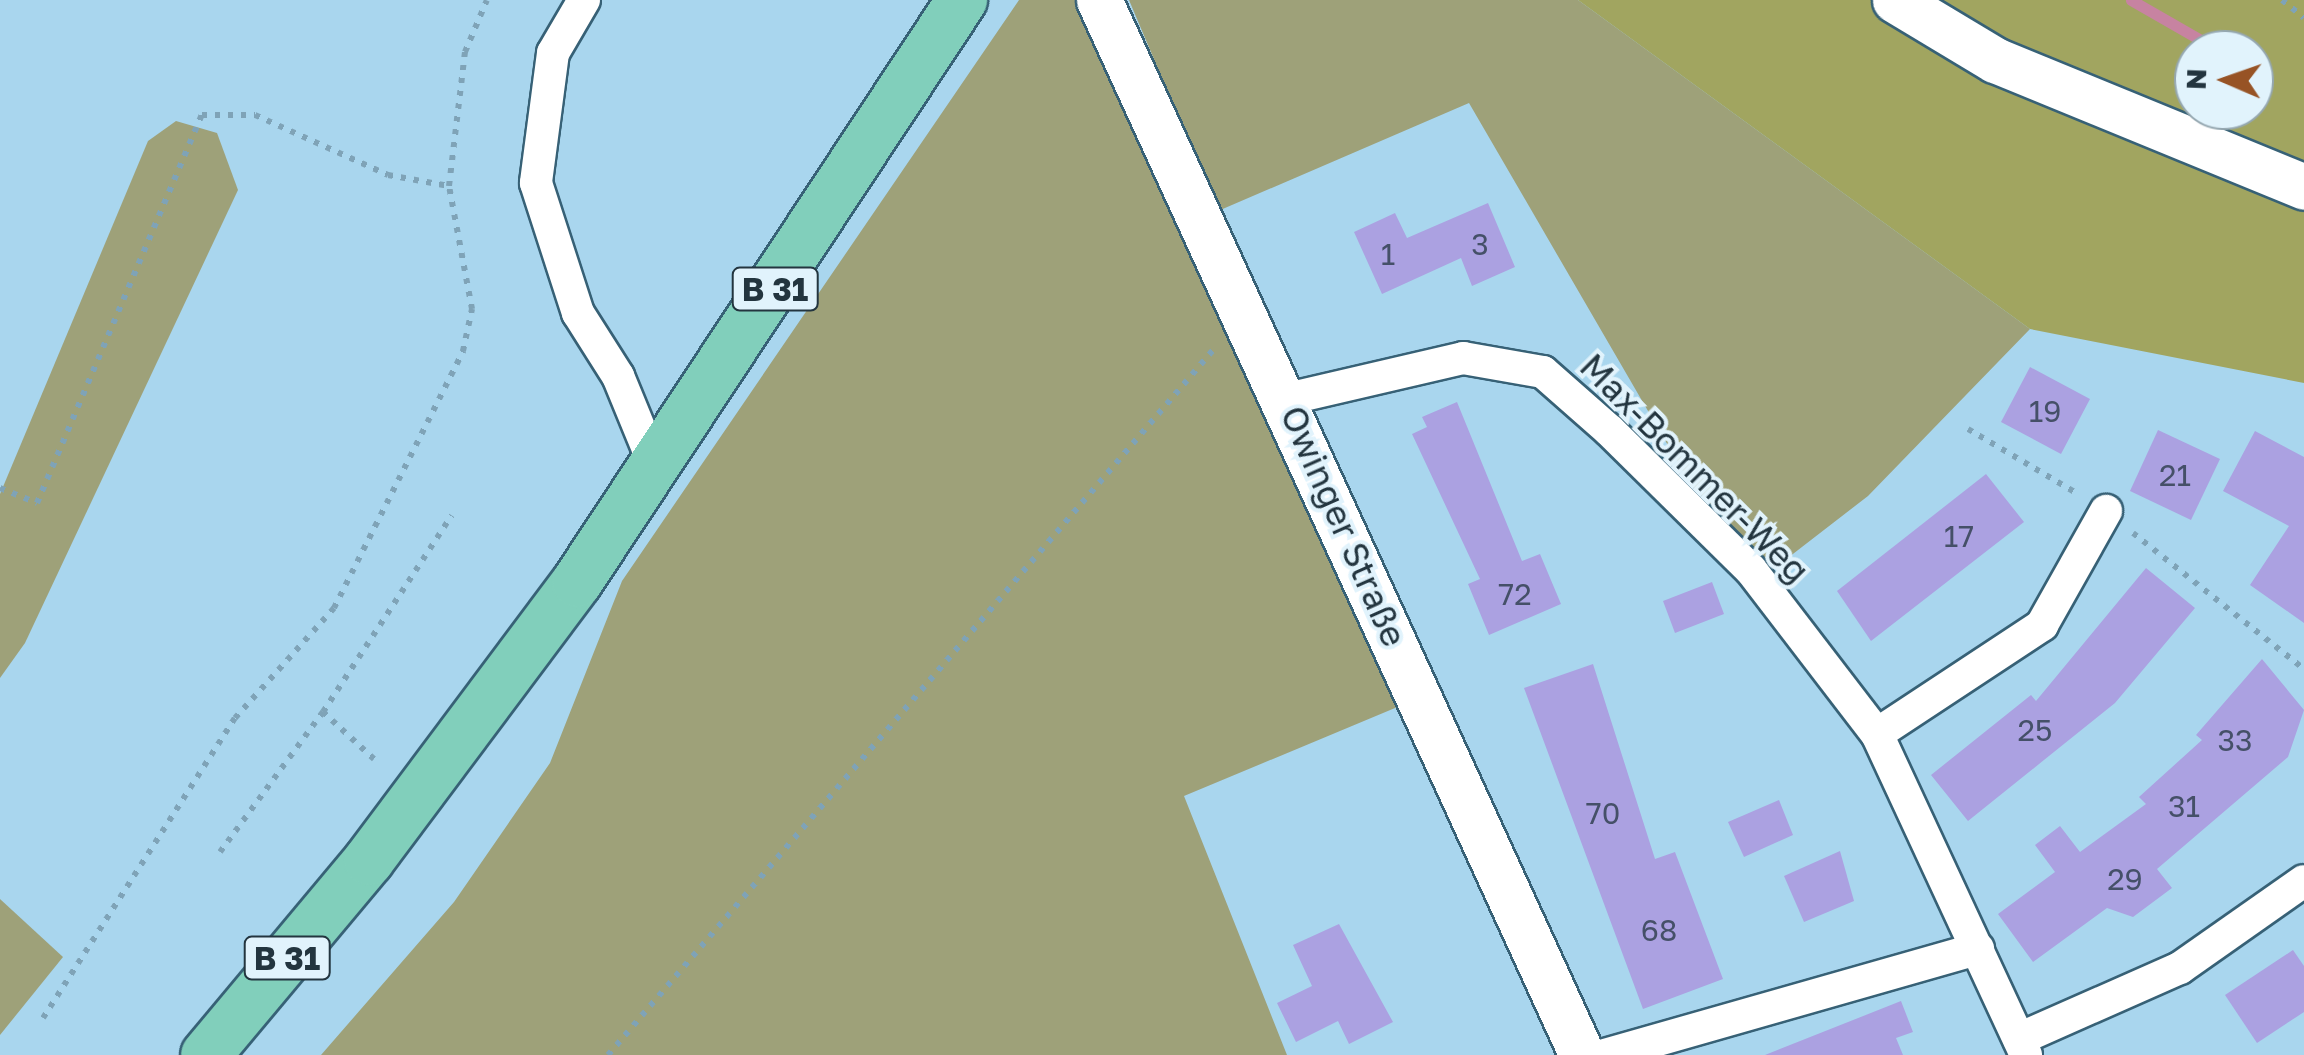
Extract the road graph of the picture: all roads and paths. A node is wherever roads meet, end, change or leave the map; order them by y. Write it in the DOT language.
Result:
graph roads {
  1 [pos="488,0"];
  2 [pos="584,0"];
  3 [pos="962,0"];
  4 [pos="1099,0"];
  5 [pos="1895,0"];
  6 [pos="2282,0"];
  7 [pos="2304,18"];
  8 [pos="449,186"];
  9 [pos="2304,187"];
  10 [pos="1246,316"];
  11 [pos="1287,399"];
  12 [pos="1968,429"];
  13 [pos="656,471"];
  14 [pos="0,488"];
  15 [pos="2106,510"];
  16 [pos="452,515"];
  17 [pos="2304,669"];
  18 [pos="323,712"];
  19 [pos="1877,734"];
  20 [pos="374,760"];
  21 [pos="220,852"];
  22 [pos="2304,881"];
  23 [pos="1978,949"];
  24 [pos="43,1018"];
  25 [pos="2022,1047"];
  26 [pos="206,1055"];
  27 [pos="608,1055"];
  28 [pos="1582,1055"];
  29 [pos="1605,1055"];
  1 -- 8 [label="path"];
  2 -- 13 [label="street"];
  3 -- 13 [label="main road, B 31"];
  4 -- 10 [label="street, Owinger Straße"];
  5 -- 9 [label="street"];
  6 -- 7 [label="path"];
  8 -- 14 [label="path"];
  8 -- 24 [label="path"];
  10 -- 11 [label="street, Owinger Straße"];
  10 -- 27 [label="path"];
  11 -- 19 [label="street, Max-Bommer-Weg"];
  11 -- 28 [label="street, Owinger Straße"];
  12 -- 15 [label="path"];
  13 -- 26 [label="main road, B 31"];
  15 -- 17 [label="path"];
  15 -- 19 [label="street"];
  16 -- 18 [label="path"];
  18 -- 20 [label="path"];
  18 -- 21 [label="path"];
  19 -- 23 [label="street, Max-Bommer-Weg"];
  22 -- 25 [label="street, Max-Bommer-Weg"];
  23 -- 25 [label="street, Max-Bommer-Weg"];
  23 -- 29 [label="street"];
}
